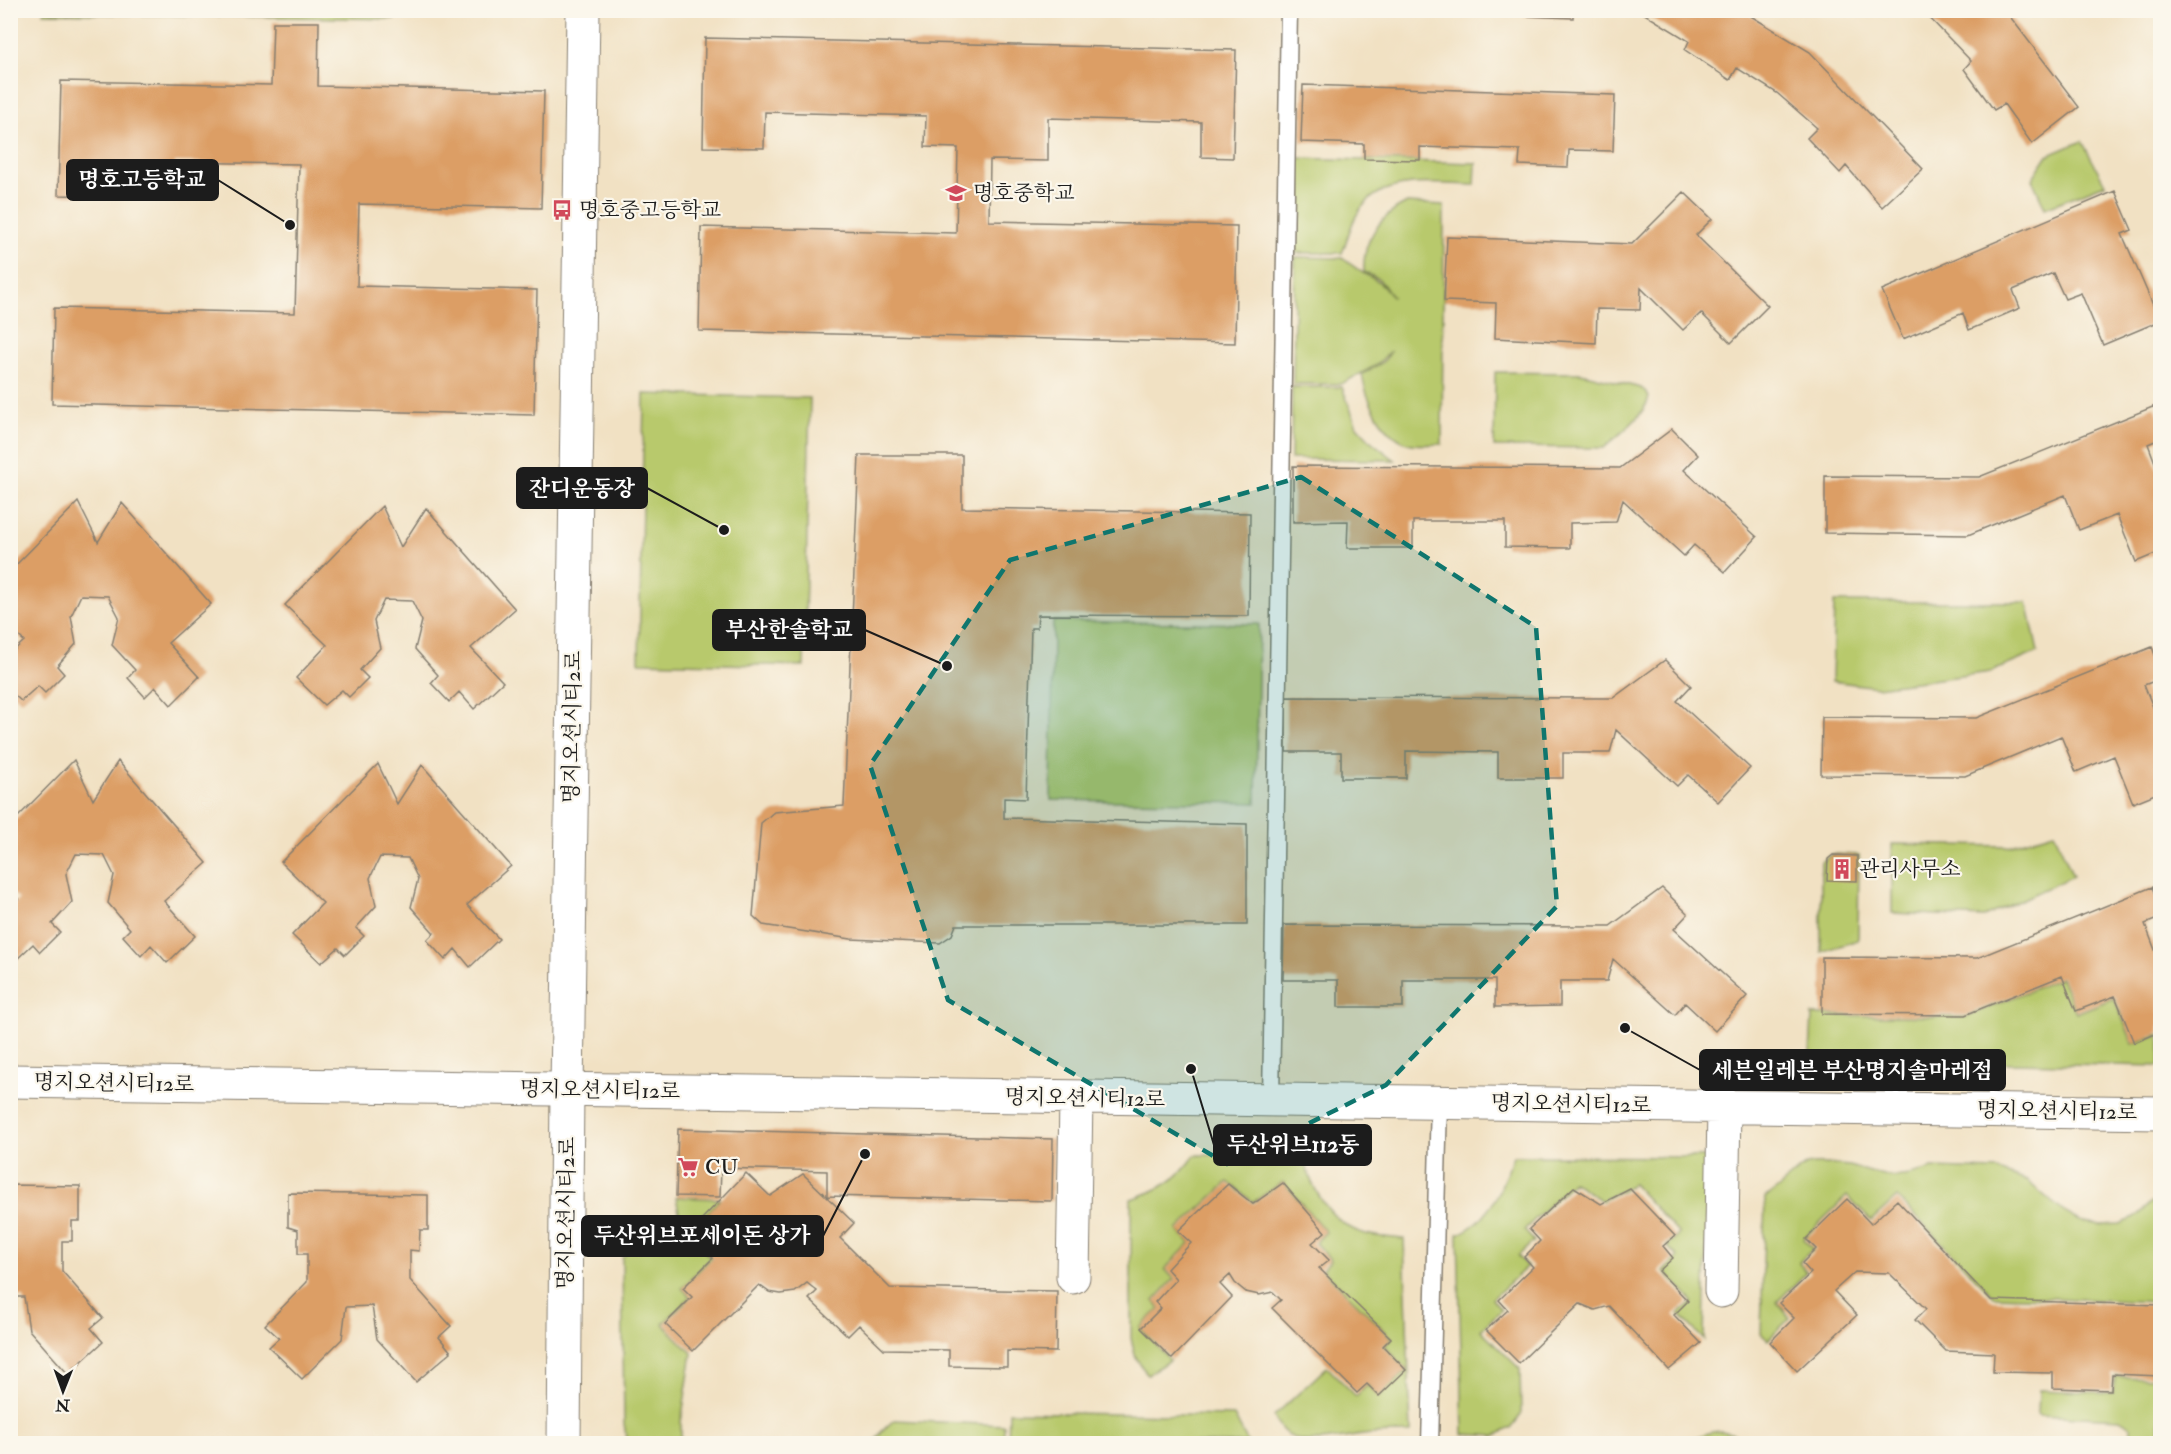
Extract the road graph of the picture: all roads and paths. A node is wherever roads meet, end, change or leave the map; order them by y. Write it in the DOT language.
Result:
graph roads {
  1 [pos="583,10"];
  2 [pos="1289,10"];
  3 [pos="10,1081"];
  4 [pos="567,1089"];
  5 [pos="1076,1098"];
  6 [pos="1271,1101"];
  7 [pos="1439,1102"];
  8 [pos="1724,1107"];
  9 [pos="2160,1113"];
  10 [pos="1073,1277"];
  11 [pos="1721,1291"];
  12 [pos="564,1443"];
  13 [pos="1430,1443"];
  1 -- 4 [label="street, 명지오션시티2로"];
  2 -- 6 [label="lane"];
  3 -- 4 [label="street, 명지오션시티12로"];
  4 -- 5 [label="street, 명지오션시티12로"];
  4 -- 12 [label="street, 명지오션시티2로"];
  5 -- 6 [label="street, 명지오션시티12로"];
  5 -- 10 [label="street"];
  6 -- 7 [label="street, 명지오션시티12로"];
  7 -- 8 [label="street, 명지오션시티12로"];
  7 -- 13 [label="lane"];
  8 -- 9 [label="street, 명지오션시티12로"];
  8 -- 11 [label="street"];
}
